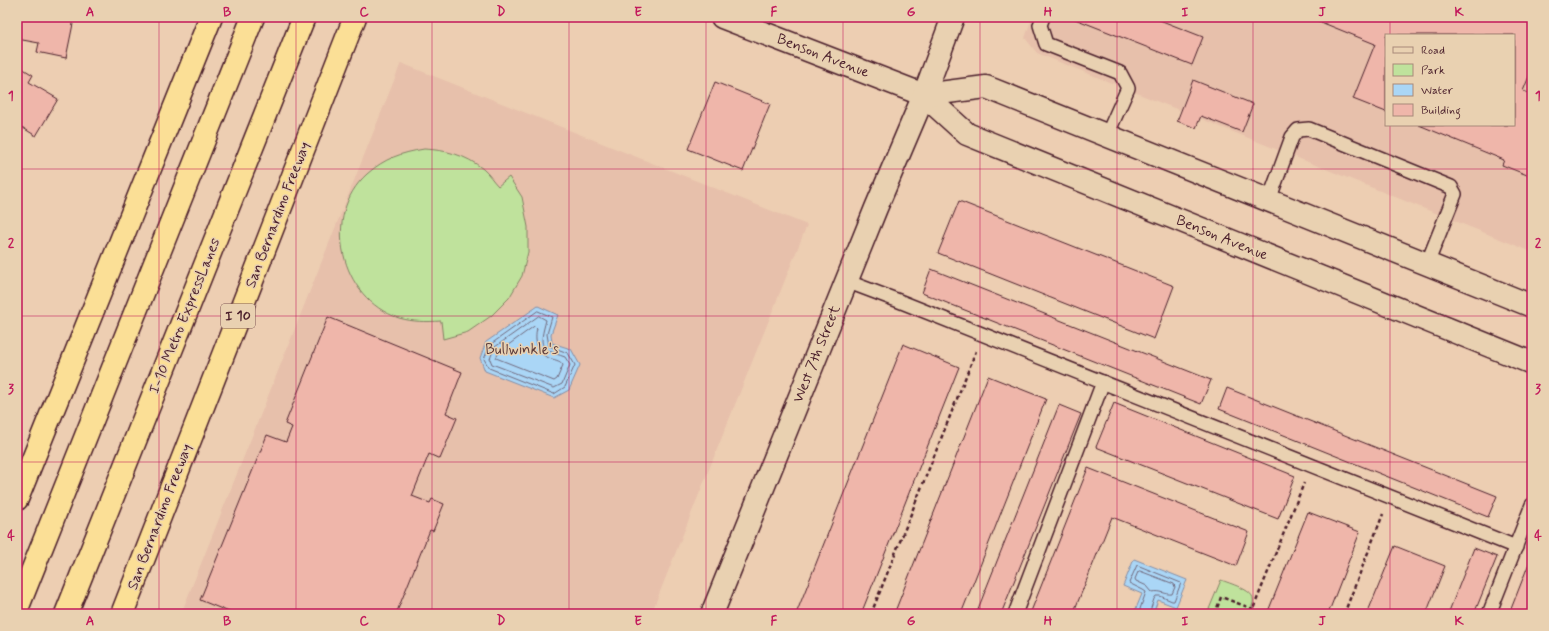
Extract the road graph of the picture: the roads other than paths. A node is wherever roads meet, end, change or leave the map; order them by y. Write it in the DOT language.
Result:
graph roads {
  1 [pos="211,17"];
  2 [pos="253,17"];
  3 [pos="304,17"];
  4 [pos="355,17"];
  5 [pos="722,17"];
  6 [pos="953,17"];
  7 [pos="1044,17"];
  8 [pos="924,95"];
  9 [pos="1107,135"];
  10 [pos="1269,200"];
  11 [pos="1428,264"];
  12 [pos="846,281"];
  13 [pos="1532,306"];
  14 [pos="1532,363"];
  15 [pos="1104,382"];
  16 [pos="17,499"];
  17 [pos="1532,505"];
  18 [pos="1516,547"];
  19 [pos="17,609"];
  20 [pos="66,614"];
  21 [pos="122,614"];
  22 [pos="712,614"];
  23 [pos="1014,614"];
  24 [pos="1489,614"];
  1 -- 16 [label="highway"];
  2 -- 19 [label="highway"];
  3 -- 20 [label="highway, I-10 Metro ExpressLanes"];
  4 -- 21 [label="highway, San Bernardino Freeway / I 10"];
  5 -- 8 [label="main road, Benson Avenue"];
  6 -- 8 [label="main road, West 7th Street"];
  7 -- 9 [label="lane"];
  8 -- 9 [label="main road, Benson Avenue"];
  8 -- 12 [label="main road, West 7th Street"];
  8 -- 14 [label="main road, Benson Avenue"];
  9 -- 10 [label="main road, Benson Avenue"];
  10 -- 11 [label="main road, Benson Avenue"];
  10 -- 11 [label="lane"];
  11 -- 13 [label="main road, Benson Avenue"];
  12 -- 15 [label="lane"];
  12 -- 22 [label="main road, West 7th Street"];
  15 -- 18 [label="lane"];
  15 -- 23 [label="lane"];
  17 -- 18 [label="lane"];
  18 -- 24 [label="lane"];
}
